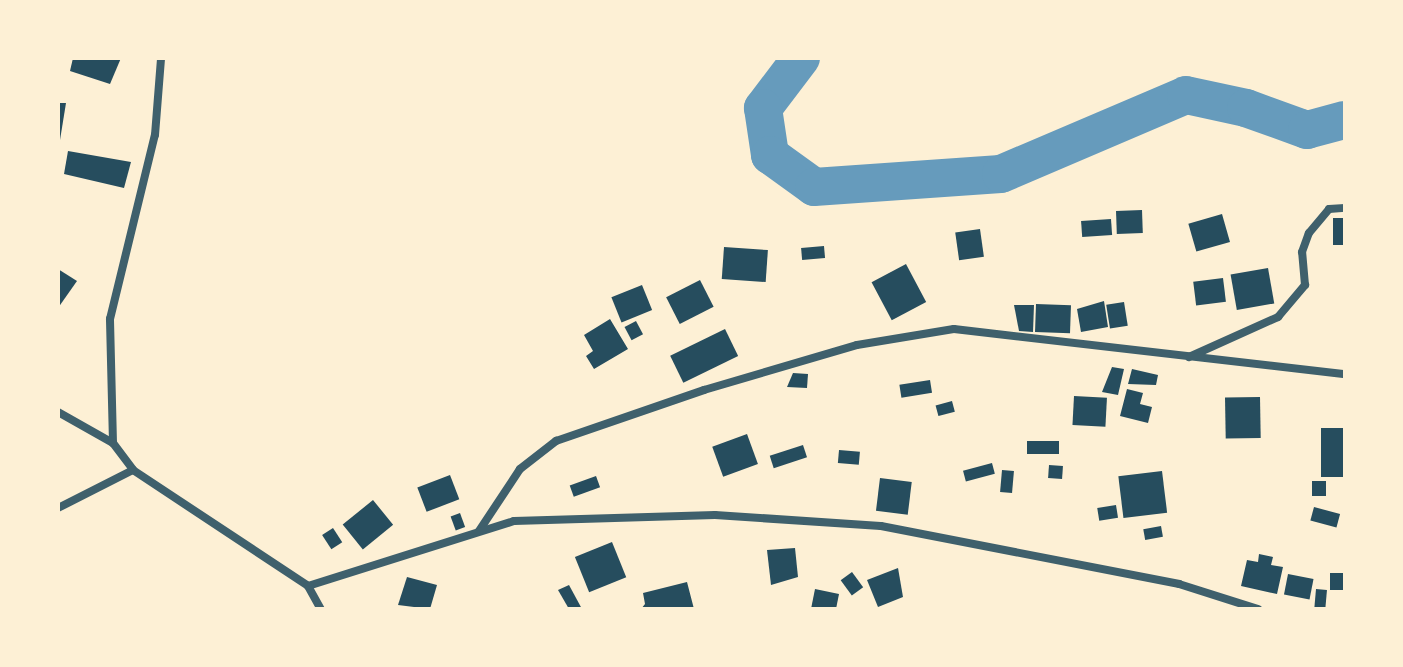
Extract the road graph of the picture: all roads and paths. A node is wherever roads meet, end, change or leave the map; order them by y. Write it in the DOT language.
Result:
graph roads {
  1 [pos="161,58"];
  2 [pos="1345,208"];
  3 [pos="1189,357"];
  4 [pos="1345,374"];
  5 [pos="58,412"];
  6 [pos="113,443"];
  7 [pos="133,470"];
  8 [pos="58,508"];
  9 [pos="478,532"];
  10 [pos="308,586"];
  11 [pos="321,609"];
  12 [pos="1258,609"];
  1 -- 6 [label="street"];
  2 -- 3 [label="street"];
  3 -- 4 [label="street"];
  3 -- 9 [label="street"];
  5 -- 6 [label="street"];
  6 -- 7 [label="street"];
  7 -- 8 [label="street"];
  7 -- 10 [label="street"];
  9 -- 10 [label="street"];
  9 -- 12 [label="street"];
  10 -- 11 [label="street"];
}
